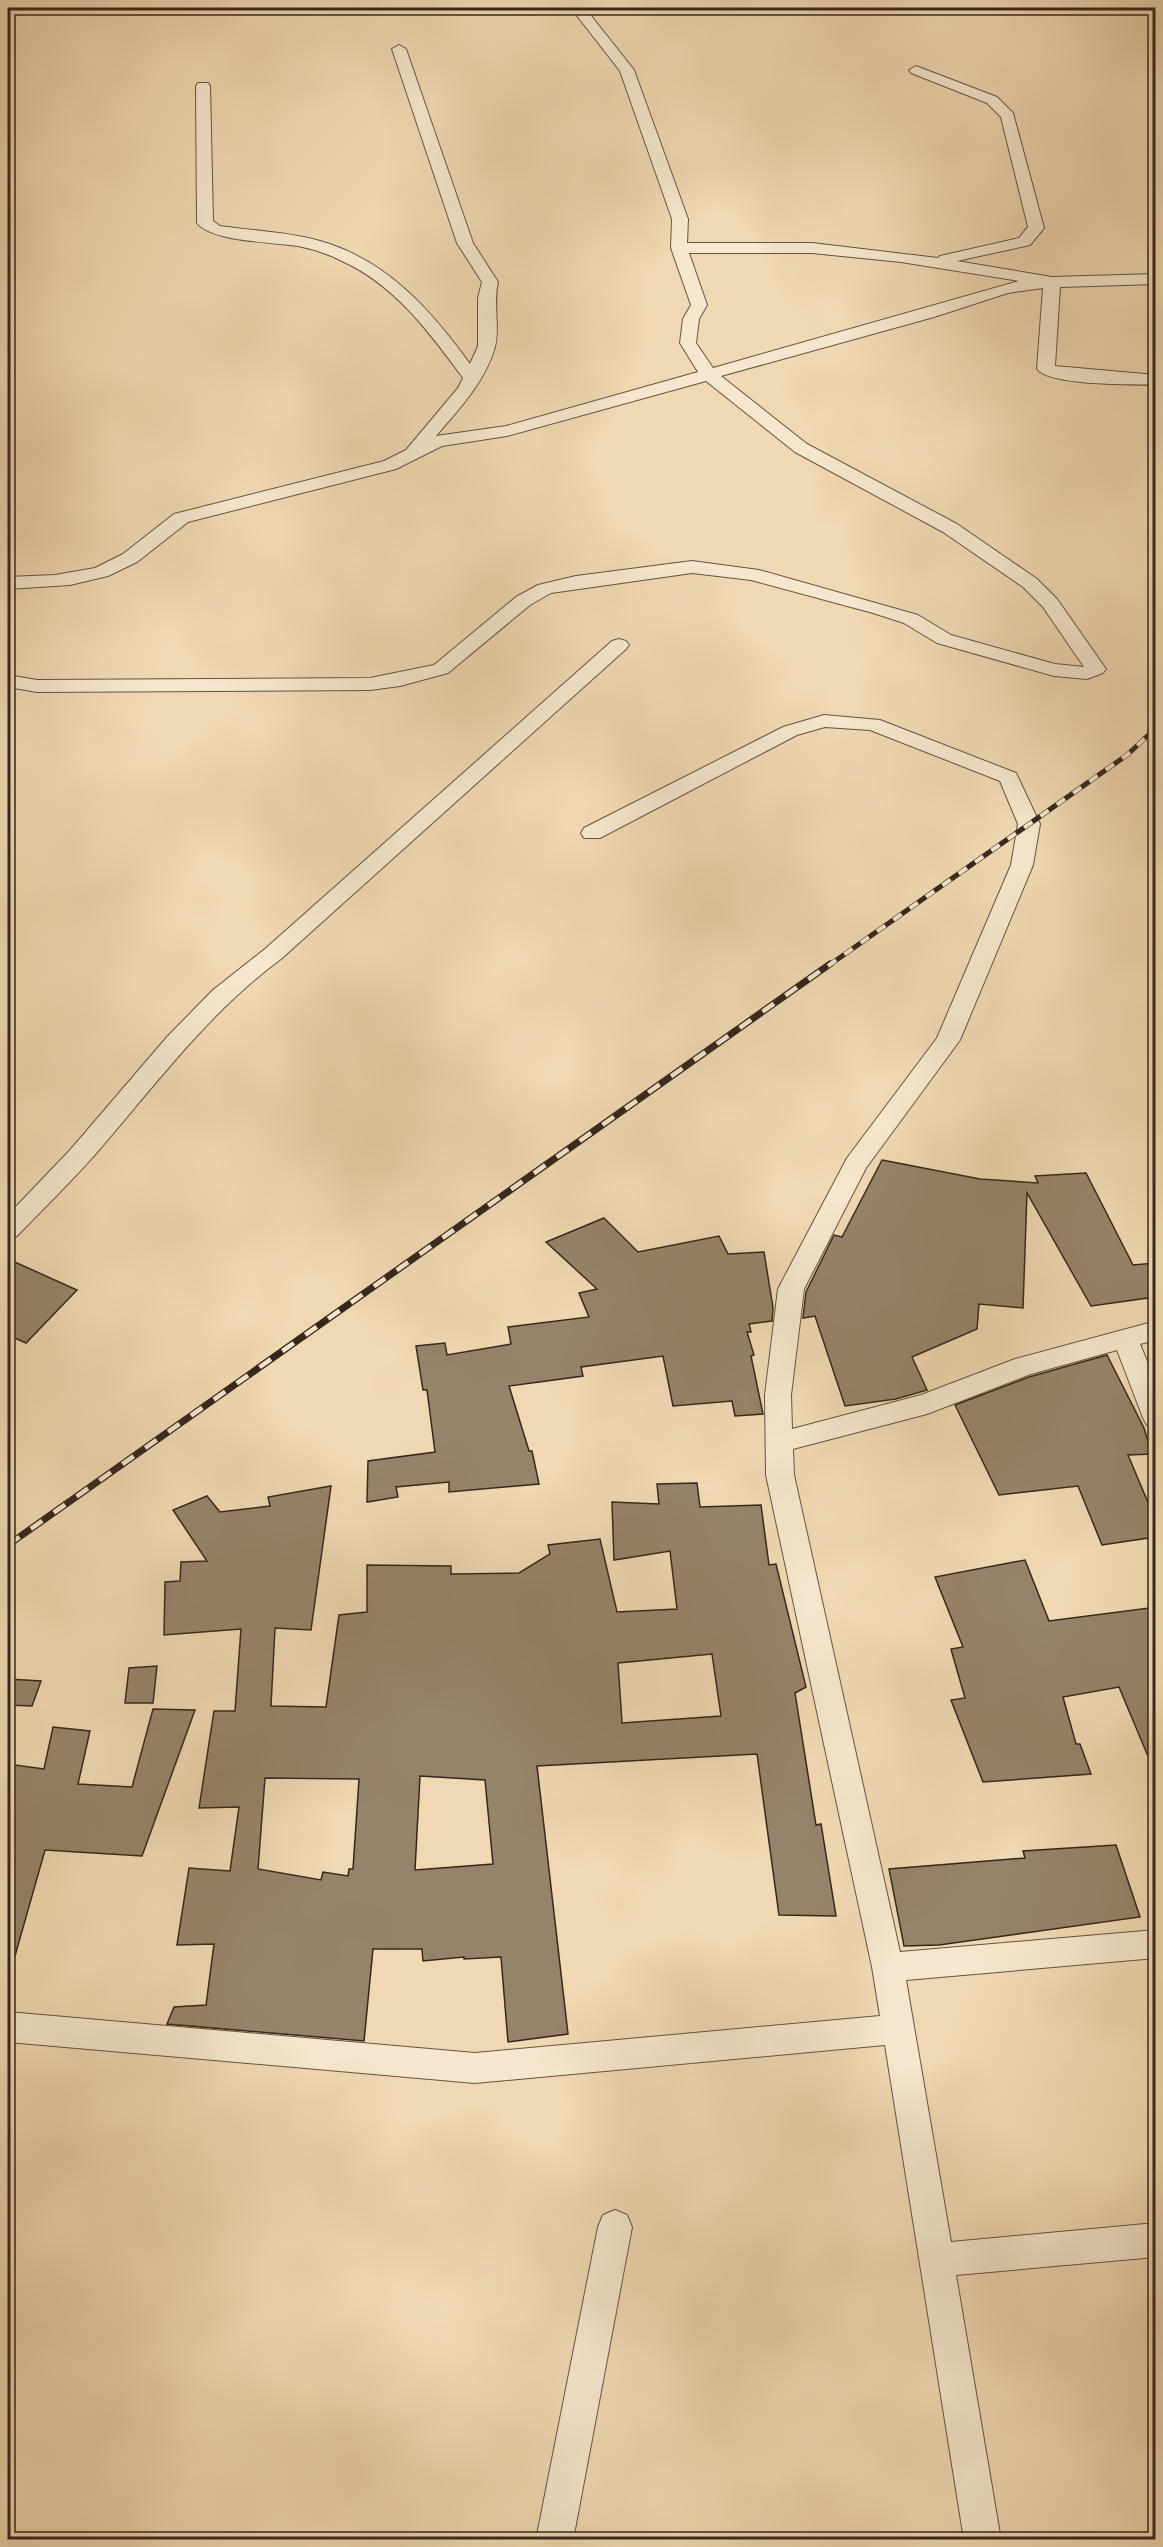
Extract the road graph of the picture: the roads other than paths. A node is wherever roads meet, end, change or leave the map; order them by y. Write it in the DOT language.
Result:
graph roads {
  1 [pos="578,8"];
  2 [pos="399,49"];
  3 [pos="916,70"];
  4 [pos="203,86"];
  5 [pos="679,248"];
  6 [pos="931,262"];
  7 [pos="1155,279"];
  8 [pos="1052,282"];
  9 [pos="709,375"];
  10 [pos="472,378"];
  11 [pos="1155,380"];
  12 [pos="409,457"];
  13 [pos="8,584"];
  14 [pos="619,645"];
  15 [pos="8,681"];
  16 [pos="592,833"];
  17 [pos="8,1230"];
  18 [pos="1155,1330"];
  19 [pos="1125,1338"];
  20 [pos="1155,1418"];
  21 [pos="778,1443"];
  22 [pos="1155,1944"];
  23 [pos="888,1967"];
  24 [pos="8,2027"];
  25 [pos="899,2029"];
  26 [pos="615,2227"];
  27 [pos="1155,2240"];
  28 [pos="937,2260"];
  29 [pos="554,2540"];
  30 [pos="983,2540"];
  1 -- 5 [label="street"];
  2 -- 10 [label="street"];
  3 -- 6 [label="street"];
  4 -- 10 [label="street"];
  5 -- 6 [label="street"];
  5 -- 9 [label="street"];
  6 -- 8 [label="street"];
  7 -- 8 [label="street"];
  8 -- 9 [label="street"];
  8 -- 11 [label="street"];
  9 -- 12 [label="street"];
  9 -- 15 [label="street"];
  10 -- 12 [label="street"];
  12 -- 13 [label="street"];
  14 -- 17 [label="street"];
  16 -- 21 [label="street"];
  18 -- 19 [label="street"];
  19 -- 20 [label="street"];
  19 -- 21 [label="street"];
  21 -- 23 [label="street"];
  22 -- 23 [label="street"];
  23 -- 25 [label="street"];
  24 -- 25 [label="street"];
  25 -- 28 [label="street"];
  26 -- 29 [label="street"];
  27 -- 28 [label="street"];
  28 -- 30 [label="street"];
}
